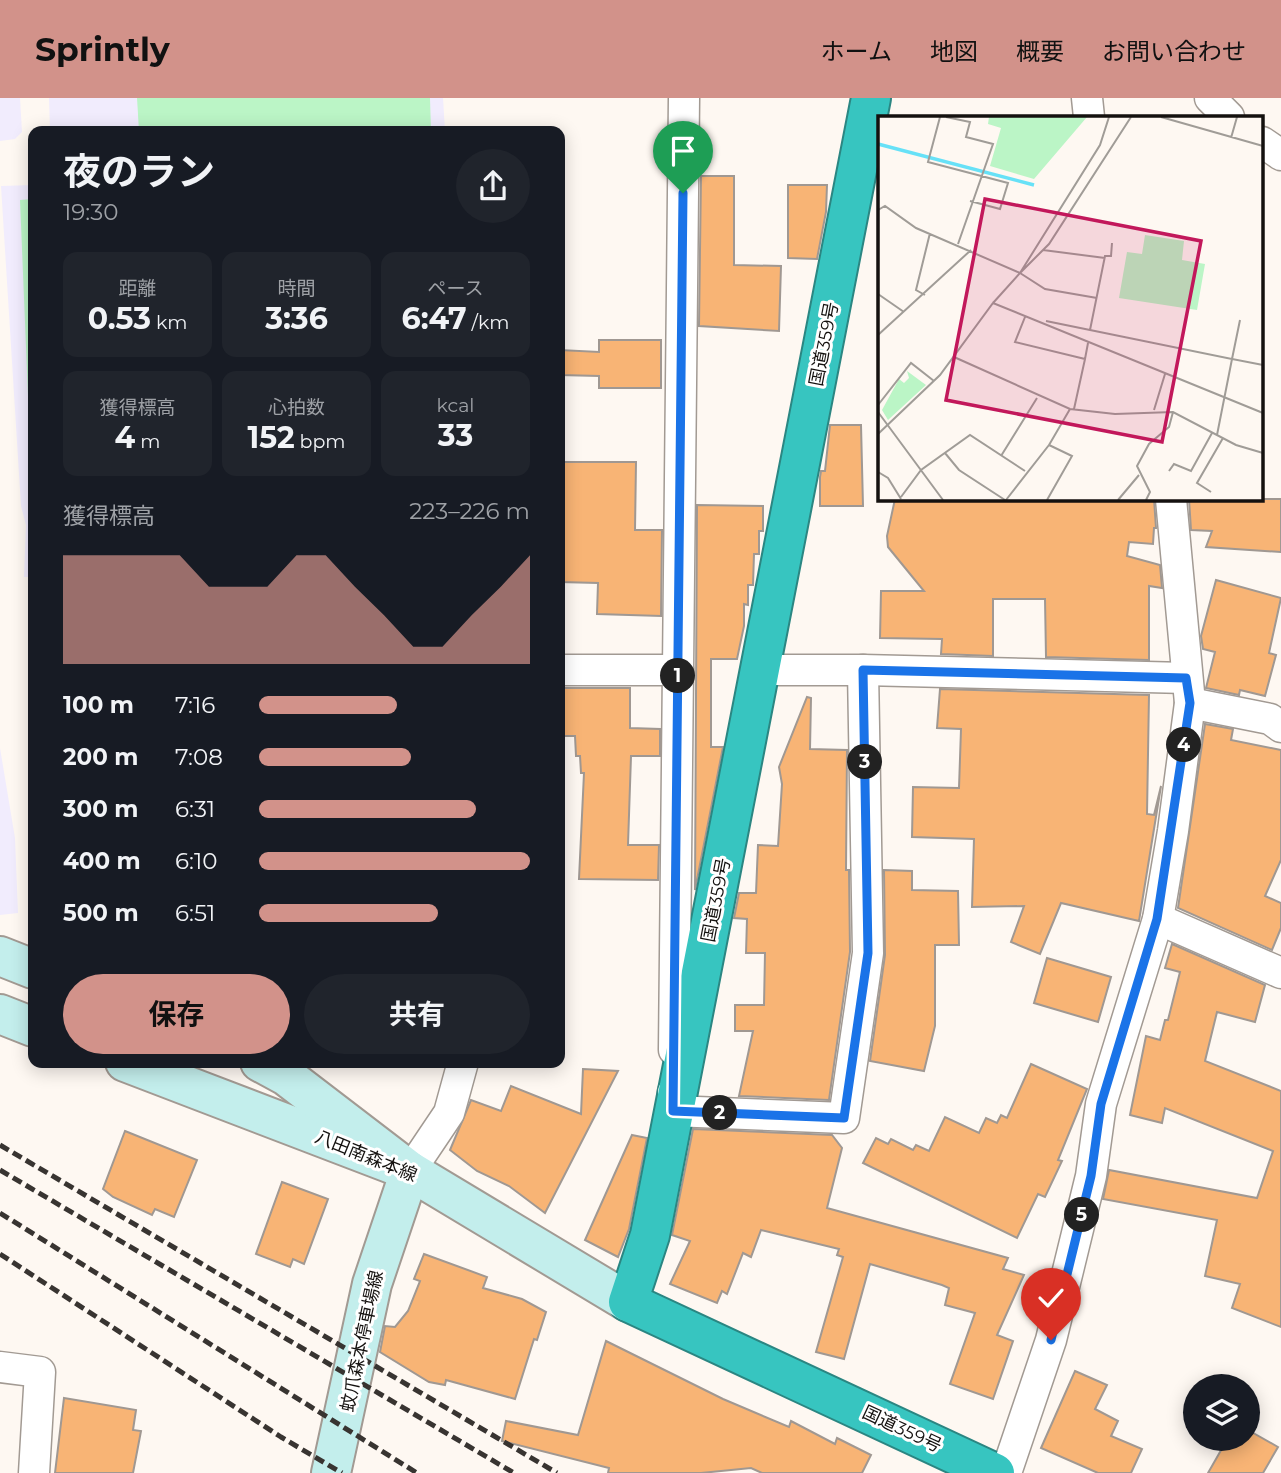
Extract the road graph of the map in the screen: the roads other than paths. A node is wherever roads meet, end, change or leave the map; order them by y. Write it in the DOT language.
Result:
graph roads {
  1 [pos="684,98"];
  2 [pos="871,98"];
  3 [pos="1087,98"];
  4 [pos="1210,98"];
  5 [pos="1089,116"];
  6 [pos="1228,116"];
  7 [pos="1264,143"];
  8 [pos="870,155"];
  9 [pos="1281,155"];
  10 [pos="1171,500"];
  11 [pos="565,670"];
  12 [pos="678,670"];
  13 [pos="761,670"];
  14 [pos="863,670"];
  15 [pos="1188,690"];
  16 [pos="1281,727"];
  17 [pos="1157,919"];
  18 [pos="0,956"];
  19 [pos="28,967"];
  20 [pos="1281,973"];
  21 [pos="0,1014"];
  22 [pos="28,1025"];
  23 [pos="141,1068"];
  24 [pos="271,1068"];
  25 [pos="461,1068"];
  26 [pos="673,1111"];
  27 [pos="410,1171"];
  28 [pos="628,1302"];
  29 [pos="0,1367"];
  30 [pos="34,1473"];
  31 [pos="331,1473"];
  32 [pos="995,1473"];
  33 [pos="1006,1473"];
  1 -- 12 [label="street"];
  2 -- 8 [label="highway, 国道359号"];
  3 -- 5 [label="street"];
  4 -- 6 [label="street"];
  7 -- 9 [label="street"];
  8 -- 13 [label="highway, 国道359号"];
  10 -- 15 [label="street"];
  11 -- 12 [label="street"];
  12 -- 26 [label="street"];
  13 -- 14 [label="street"];
  13 -- 26 [label="highway, 国道359号"];
  14 -- 15 [label="street"];
  14 -- 26 [label="street"];
  15 -- 16 [label="street"];
  15 -- 17 [label="street"];
  17 -- 20 [label="street"];
  17 -- 33 [label="street"];
  18 -- 19 [label="main road"];
  21 -- 22 [label="main road"];
  23 -- 27 [label="main road, 八田南森本線"];
  24 -- 27 [label="main road"];
  25 -- 27 [label="street"];
  26 -- 28 [label="highway, 国道359号"];
  27 -- 28 [label="main road, 八田南森本線"];
  27 -- 31 [label="main road, 蚊爪森本停車場線"];
  28 -- 32 [label="highway, 国道359号"];
  29 -- 30 [label="street"];
}
